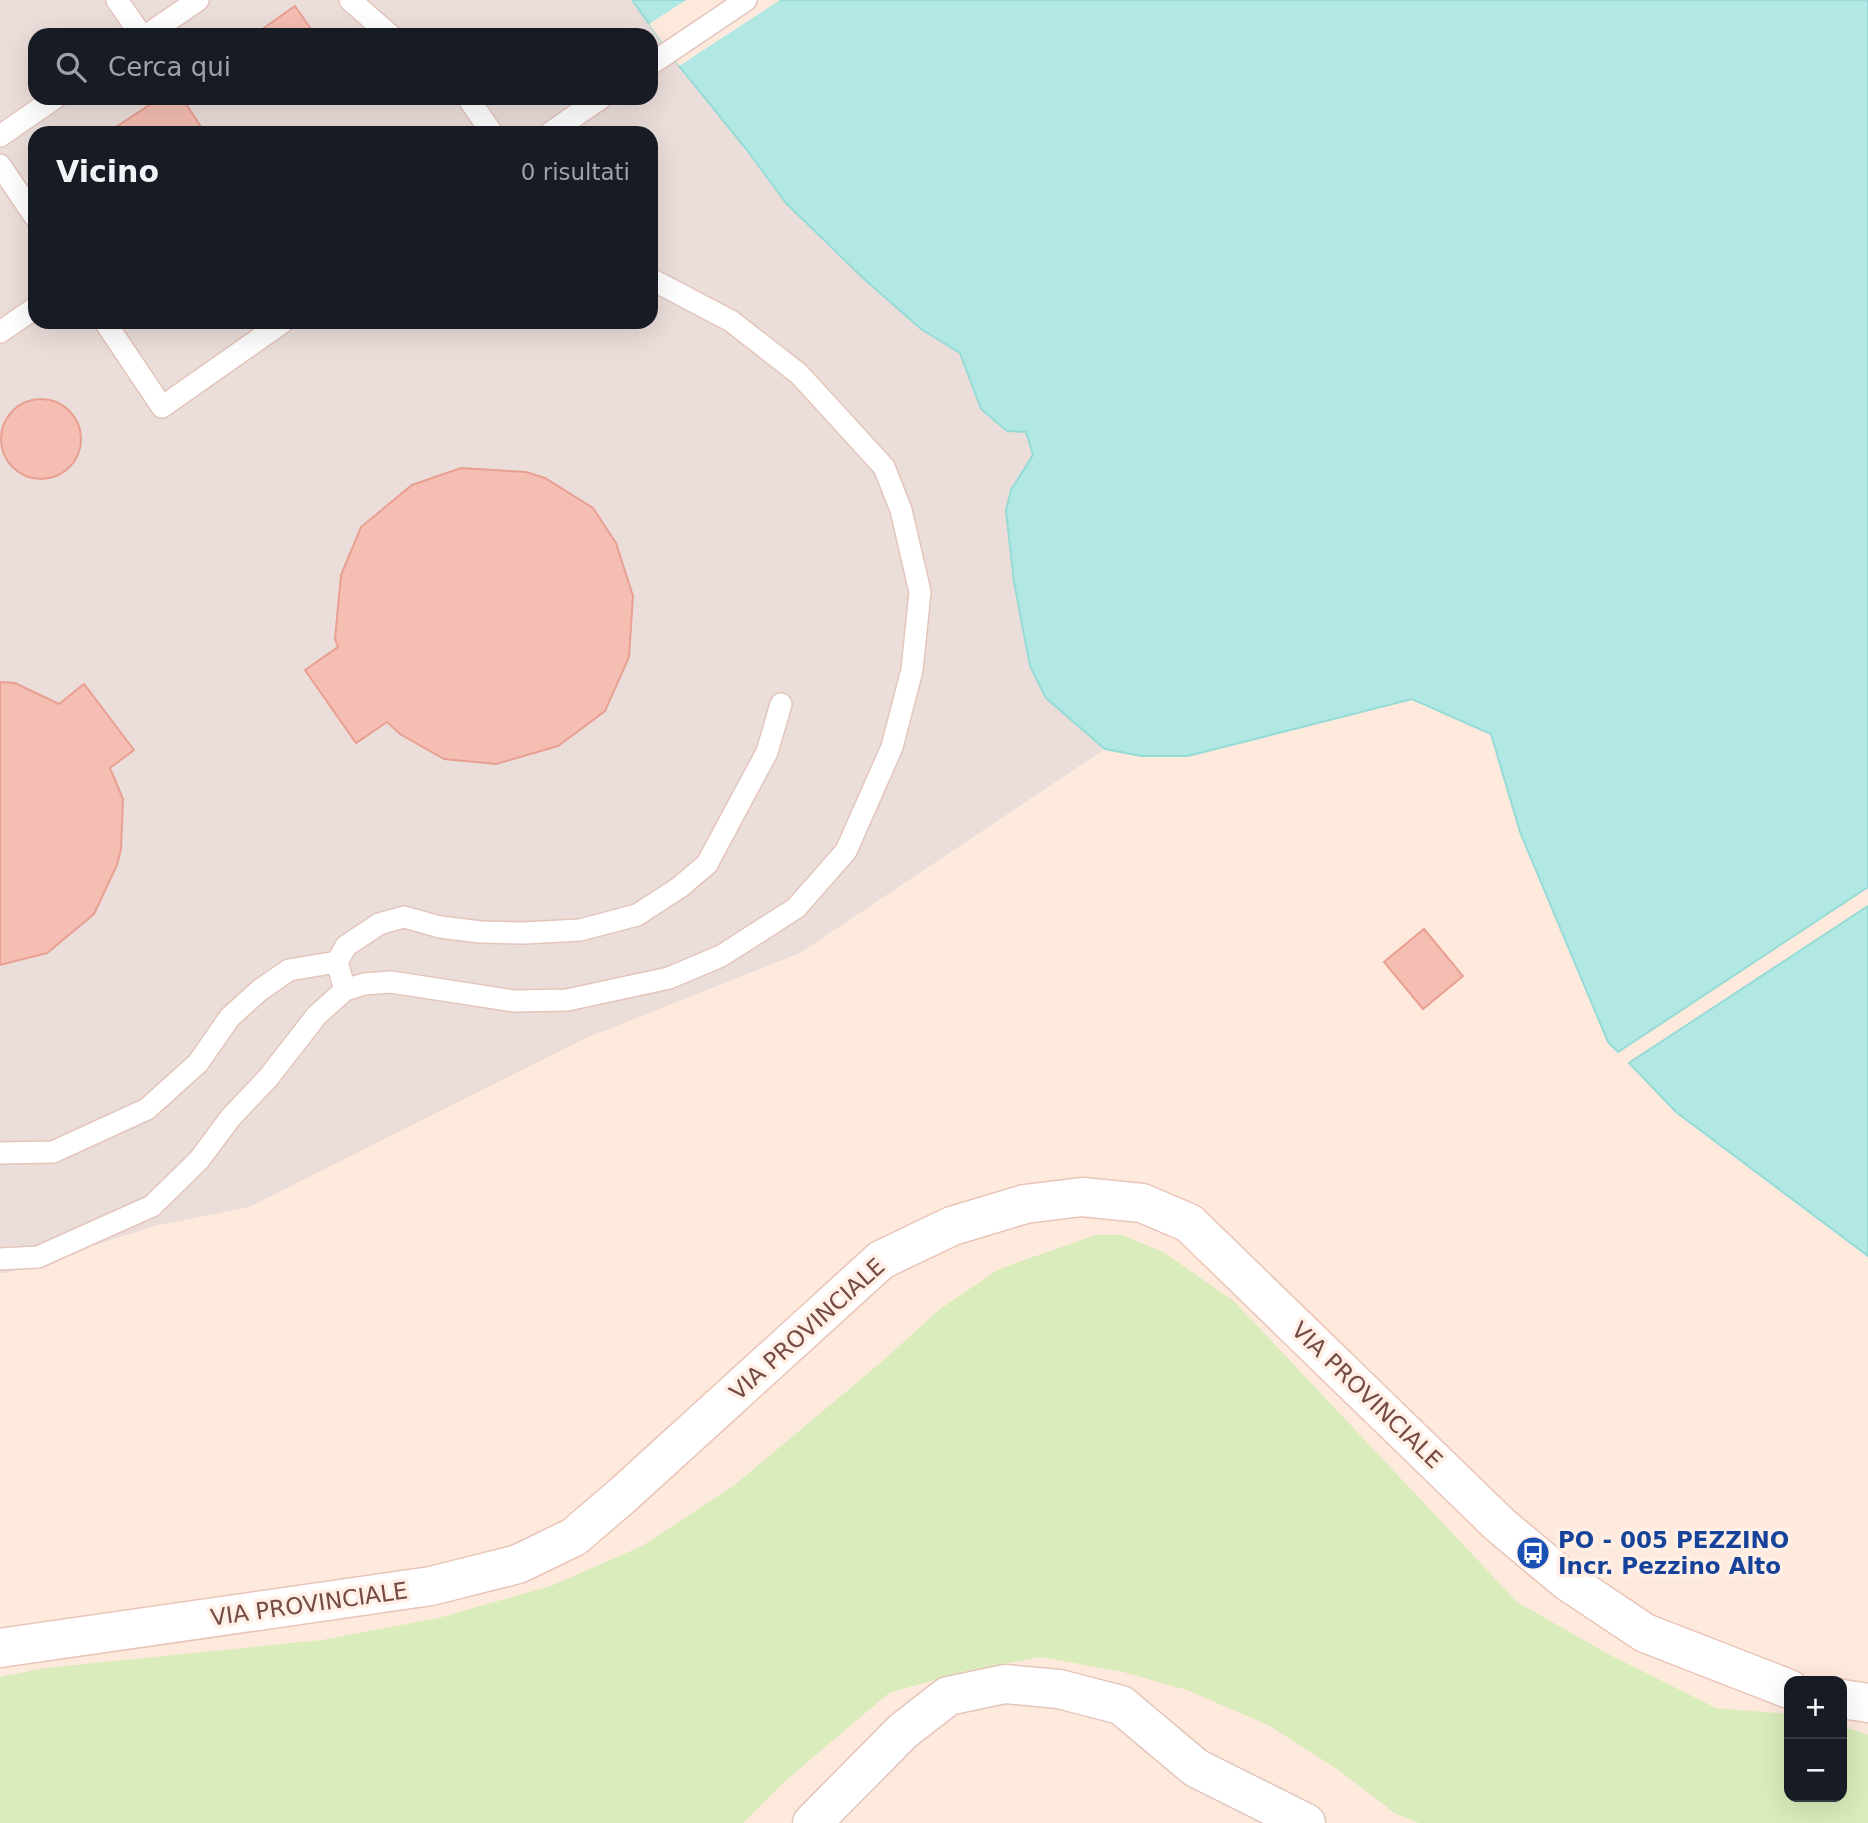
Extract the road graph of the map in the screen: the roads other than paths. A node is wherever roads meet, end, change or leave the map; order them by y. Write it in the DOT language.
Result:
graph roads {
  1 [pos="117,0"];
  2 [pos="198,0"];
  3 [pos="350,0"];
  4 [pos="746,0"];
  5 [pos="136,28"];
  6 [pos="157,28"];
  7 [pos="382,28"];
  8 [pos="658,59"];
  9 [pos="45,105"];
  10 [pos="473,105"];
  11 [pos="591,105"];
  12 [pos="487,126"];
  13 [pos="560,126"];
  14 [pos="0,136"];
  15 [pos="0,165"];
  16 [pos="28,207"];
  17 [pos="658,283"];
  18 [pos="28,313"];
  19 [pos="110,329"];
  20 [pos="273,329"];
  21 [pos="0,332"];
  22 [pos="781,704"];
  23 [pos="337,962"];
  24 [pos="345,990"];
  25 [pos="0,1153"];
  26 [pos="0,1259"];
  27 [pos="0,1648"];
  28 [pos="1784,1687"];
  29 [pos="1847,1700"];
  30 [pos="1868,1703"];
  31 [pos="812,1823"];
  32 [pos="1306,1823"];
  1 -- 5 [label="lane"];
  2 -- 6 [label="lane"];
  3 -- 7 [label="lane"];
  4 -- 8 [label="lane"];
  9 -- 14 [label="lane"];
  10 -- 12 [label="lane"];
  11 -- 13 [label="lane"];
  15 -- 16 [label="lane"];
  17 -- 24 [label="lane"];
  18 -- 21 [label="lane"];
  19 -- 20 [label="lane"];
  22 -- 23 [label="lane"];
  23 -- 24 [label="lane"];
  23 -- 25 [label="lane"];
  24 -- 26 [label="lane"];
  27 -- 28 [label="main road, VIA PROVINCIALE"];
  29 -- 30 [label="main road"];
  31 -- 32 [label="main road"];
}
